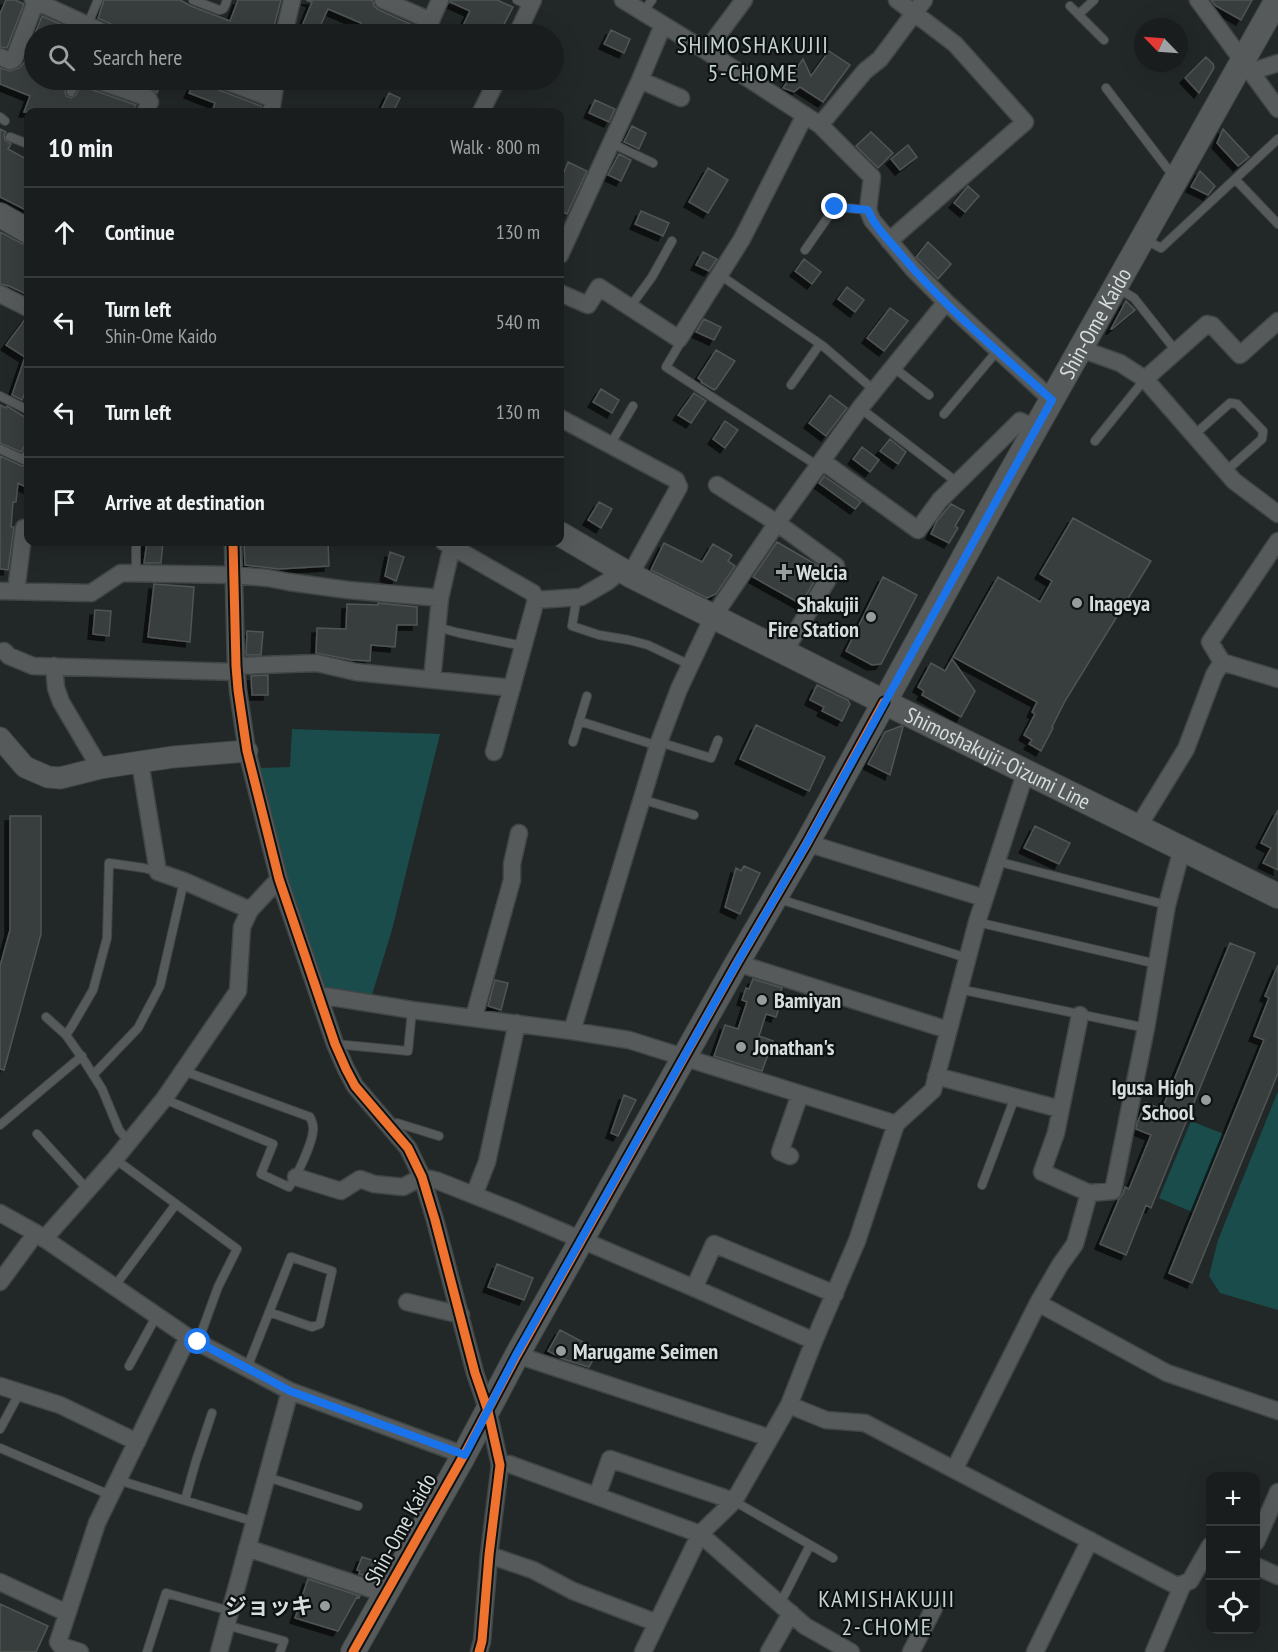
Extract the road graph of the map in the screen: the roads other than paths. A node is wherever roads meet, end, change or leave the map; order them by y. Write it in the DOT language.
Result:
graph roads {
  1 [pos="98,0"];
  2 [pos="193,0"];
  3 [pos="227,0"];
  4 [pos="292,0"];
  5 [pos="383,0"];
  6 [pos="440,0"];
  7 [pos="623,0"];
  8 [pos="744,0"];
  9 [pos="897,0"];
  10 [pos="1094,0"];
  11 [pos="1198,0"];
  12 [pos="1277,0"];
  13 [pos="34,1"];
  14 [pos="527,2"];
  15 [pos="647,6"];
  16 [pos="919,6"];
  17 [pos="1070,6"];
  18 [pos="1079,14"];
  19 [pos="26,24"];
  20 [pos="81,24"];
  21 [pos="97,24"];
  22 [pos="287,24"];
  23 [pos="422,24"];
  24 [pos="430,24"];
  25 [pos="520,24"];
  26 [pos="663,25"];
  27 [pos="24,30"];
  28 [pos="1104,40"];
  29 [pos="706,51"];
  30 [pos="0,57"];
  31 [pos="1278,63"];
  32 [pos="1246,67"];
  33 [pos="640,80"];
  34 [pos="1106,88"];
  35 [pos="125,90"];
  36 [pos="242,90"];
  37 [pos="274,90"];
  38 [pos="491,90"];
  39 [pos="681,98"];
  40 [pos="272,106"];
  41 [pos="149,108"];
  42 [pos="483,108"];
  43 [pos="1278,109"];
  44 [pos="805,115"];
  45 [pos="820,125"];
  46 [pos="10,137"];
  47 [pos="1278,139"];
  48 [pos="24,142"];
  49 [pos="611,142"];
  50 [pos="653,163"];
  51 [pos="1178,178"];
  52 [pos="1235,179"];
  53 [pos="868,210"];
  54 [pos="0,215"];
  55 [pos="1278,224"];
  56 [pos="24,229"];
  57 [pos="1144,238"];
  58 [pos="672,241"];
  59 [pos="889,241"];
  60 [pos="564,246"];
  61 [pos="805,250"];
  62 [pos="720,275"];
  63 [pos="1116,287"];
  64 [pos="0,294"];
  65 [pos="564,295"];
  66 [pos="946,302"];
  67 [pos="24,306"];
  68 [pos="630,307"];
  69 [pos="1278,321"];
  70 [pos="680,339"];
  71 [pos="820,344"];
  72 [pos="1081,349"];
  73 [pos="998,350"];
  74 [pos="1176,351"];
  75 [pos="894,367"];
  76 [pos="1145,379"];
  77 [pos="790,385"];
  78 [pos="874,390"];
  79 [pos="929,395"];
  80 [pos="0,396"];
  81 [pos="1052,400"];
  82 [pos="633,406"];
  83 [pos="24,408"];
  84 [pos="860,408"];
  85 [pos="944,414"];
  86 [pos="564,420"];
  87 [pos="1036,428"];
  88 [pos="1194,435"];
  89 [pos="1095,441"];
  90 [pos="610,445"];
  91 [pos="0,450"];
  92 [pos="24,460"];
  93 [pos="820,463"];
  94 [pos="1226,471"];
  95 [pos="958,483"];
  96 [pos="717,485"];
  97 [pos="1278,514"];
  98 [pos="777,523"];
  99 [pos="24,528"];
  100 [pos="564,536"];
  101 [pos="1278,541"];
  102 [pos="136,546"];
  103 [pos="232,546"];
  104 [pos="448,546"];
  105 [pos="451,546"];
  106 [pos="136,573"];
  107 [pos="626,573"];
  108 [pos="233,575"];
  109 [pos="8,591"];
  110 [pos="577,597"];
  111 [pos="440,598"];
  112 [pos="536,600"];
  113 [pos="713,617"];
  114 [pos="436,627"];
  115 [pos="524,646"];
  116 [pos="4,651"];
  117 [pos="784,652"];
  118 [pos="1222,662"];
  119 [pos="690,665"];
  120 [pos="54,666"];
  121 [pos="237,669"];
  122 [pos="1278,679"];
  123 [pos="432,680"];
  124 [pos="512,688"];
  125 [pos="587,696"];
  126 [pos="884,702"];
  127 [pos="579,721"];
  128 [pos="0,738"];
  129 [pos="718,740"];
  130 [pos="573,742"];
  131 [pos="658,744"];
  132 [pos="247,751"];
  133 [pos="494,752"];
  134 [pos="140,762"];
  135 [pos="100,768"];
  136 [pos="1026,771"];
  137 [pos="641,798"];
  138 [pos="694,814"];
  139 [pos="1138,827"];
  140 [pos="519,833"];
  141 [pos="807,843"];
  142 [pos="1182,849"];
  143 [pos="996,861"];
  144 [pos="158,872"];
  145 [pos="279,879"];
  146 [pos="184,881"];
  147 [pos="1278,896"];
  148 [pos="776,898"];
  149 [pos="984,898"];
  150 [pos="1167,905"];
  151 [pos="250,910"];
  152 [pos="977,921"];
  153 [pos="967,958"];
  154 [pos="737,963"];
  155 [pos="1157,964"];
  156 [pos="959,989"];
  157 [pos="319,995"];
  158 [pos="412,1010"];
  159 [pos="1080,1015"];
  160 [pos="46,1017"];
  161 [pos="474,1017"];
  162 [pos="517,1023"];
  163 [pos="1146,1028"];
  164 [pos="948,1030"];
  165 [pos="572,1031"];
  166 [pos="66,1035"];
  167 [pos="335,1044"];
  168 [pos="82,1056"];
  169 [pos="685,1057"];
  170 [pos="184,1070"];
  171 [pos="93,1075"];
  172 [pos="936,1076"];
  173 [pos="800,1094"];
  174 [pos="1015,1097"];
  175 [pos="164,1099"];
  176 [pos="1060,1109"];
  177 [pos="896,1124"];
  178 [pos="0,1125"];
  179 [pos="390,1126"];
  180 [pos="37,1134"];
  181 [pos="439,1136"];
  182 [pos="129,1142"];
  183 [pos="790,1155"];
  184 [pos="115,1159"];
  185 [pos="296,1177"];
  186 [pos="422,1178"];
  187 [pos="982,1185"];
  188 [pos="88,1190"];
  189 [pos="1089,1193"];
  190 [pos="474,1195"];
  191 [pos="176,1204"];
  192 [pos="0,1213"];
  193 [pos="40,1236"];
  194 [pos="581,1240"];
  195 [pos="0,1282"];
  196 [pos="114,1287"];
  197 [pos="694,1288"];
  198 [pos="835,1294"];
  199 [pos="407,1302"];
  200 [pos="1038,1303"];
  201 [pos="269,1312"];
  202 [pos="157,1315"];
  203 [pos="461,1315"];
  204 [pos="193,1340"];
  205 [pos="814,1341"];
  206 [pos="516,1355"];
  207 [pos="129,1366"];
  208 [pos="247,1368"];
  209 [pos="0,1386"];
  210 [pos="290,1391"];
  211 [pos="20,1392"];
  212 [pos="789,1405"];
  213 [pos="488,1411"];
  214 [pos="1278,1411"];
  215 [pos="212,1413"];
  216 [pos="0,1429"];
  217 [pos="770,1438"];
  218 [pos="137,1442"];
  219 [pos="0,1448"];
  220 [pos="465,1455"];
  221 [pos="500,1465"];
  222 [pos="954,1468"];
  223 [pos="267,1477"];
  224 [pos="118,1480"];
  225 [pos="1278,1491"];
  226 [pos="110,1495"];
  227 [pos="597,1496"];
  228 [pos="185,1500"];
  229 [pos="734,1501"];
  230 [pos="358,1506"];
  231 [pos="255,1522"];
  232 [pos="1260,1533"];
  233 [pos="700,1534"];
  234 [pos="1090,1540"];
  235 [pos="810,1545"];
  236 [pos="248,1548"];
  237 [pos="1206,1553"];
  238 [pos="489,1555"];
  239 [pos="833,1558"];
  240 [pos="1260,1568"];
  241 [pos="1278,1576"];
  242 [pos="0,1582"];
  243 [pos="1183,1584"];
  244 [pos="386,1594"];
  245 [pos="934,1608"];
  246 [pos="785,1609"];
  247 [pos="67,1612"];
  248 [pos="228,1618"];
  249 [pos="657,1623"];
  250 [pos="80,1652"];
  251 [pos="147,1652"];
  252 [pos="219,1652"];
  253 [pos="280,1652"];
  254 [pos="353,1652"];
  255 [pos="479,1652"];
  256 [pos="643,1652"];
  257 [pos="769,1652"];
  258 [pos="851,1652"];
  259 [pos="911,1652"];
  260 [pos="1035,1652"];
  261 [pos="1154,1652"];
  1 -- 21 [label="lane"];
  2 -- 3 [label="lane"];
  4 -- 22 [label="street"];
  5 -- 23 [label="street"];
  6 -- 24 [label="street"];
  7 -- 15 [label="street"];
  8 -- 29 [label="street"];
  9 -- 16 [label="street"];
  10 -- 18 [label="lane"];
  11 -- 32 [label="street"];
  12 -- 32 [label="main road, Shin-Ome Kaido"];
  13 -- 19 [label="street"];
  13 -- 20 [label="street"];
  14 -- 25 [label="street"];
  15 -- 26 [label="street"];
  16 -- 45 [label="street"];
  16 -- 59 [label="street"];
  17 -- 18 [label="lane"];
  18 -- 28 [label="lane"];
  26 -- 29 [label="street"];
  26 -- 33 [label="street"];
  27 -- 30 [label="street"];
  29 -- 44 [label="street"];
  31 -- 32 [label="street"];
  32 -- 43 [label="street"];
  32 -- 51 [label="main road, Shin-Ome Kaido"];
  33 -- 39 [label="street"];
  33 -- 49 [label="street"];
  34 -- 51 [label="lane"];
  35 -- 41 [label="street"];
  36 -- 40 [label="street"];
  37 -- 40 [label="street"];
  38 -- 42 [label="street"];
  44 -- 45 [label="street"];
  44 -- 62 [label="street"];
  45 -- 53 [label="street"];
  46 -- 48 [label="lane"];
  47 -- 52 [label="lane"];
  49 -- 50 [label="lane"];
  49 -- 60 [label="street"];
  51 -- 57 [label="main road, Shin-Ome Kaido"];
  52 -- 55 [label="lane"];
  52 -- 57 [label="lane"];
  53 -- 59 [label="street"];
  53 -- 61 [label="lane"];
  54 -- 56 [label="main road"];
  57 -- 63 [label="main road, Shin-Ome Kaido"];
  58 -- 68 [label="lane"];
  59 -- 66 [label="street"];
  62 -- 70 [label="street"];
  62 -- 71 [label="lane"];
  63 -- 72 [label="main road, Shin-Ome Kaido"];
  63 -- 74 [label="lane"];
  64 -- 67 [label="street"];
  65 -- 68 [label="street"];
  66 -- 73 [label="street"];
  66 -- 75 [label="street"];
  68 -- 70 [label="street"];
  69 -- 74 [label="street"];
  70 -- 93 [label="lane"];
  71 -- 77 [label="lane"];
  71 -- 78 [label="lane"];
  72 -- 76 [label="street"];
  72 -- 81 [label="main road, Shin-Ome Kaido"];
  73 -- 81 [label="street"];
  73 -- 85 [label="lane"];
  74 -- 76 [label="street"];
  75 -- 78 [label="street"];
  75 -- 79 [label="lane"];
  76 -- 88 [label="street"];
  76 -- 89 [label="lane"];
  78 -- 84 [label="street"];
  80 -- 83 [label="lane"];
  81 -- 87 [label="main road, Shin-Ome Kaido"];
  82 -- 90 [label="lane"];
  84 -- 93 [label="street"];
  84 -- 95 [label="lane"];
  86 -- 90 [label="street"];
  87 -- 95 [label="street"];
  87 -- 126 [label="main road, Shin-Ome Kaido"];
  88 -- 94 [label="street"];
  88 -- 94 [label="lane"];
  90 -- 107 [label="street"];
  91 -- 92 [label="lane"];
  93 -- 95 [label="street"];
  93 -- 98 [label="street"];
  94 -- 97 [label="street"];
  96 -- 98 [label="street"];
  98 -- 113 [label="street"];
  98 -- 117 [label="street"];
  99 -- 109 [label="street"];
  100 -- 107 [label="main road, Shimoshakujii-Oizumi Line"];
  101 -- 118 [label="street"];
  102 -- 106 [label="lane"];
  103 -- 108 [label="street"];
  104 -- 111 [label="street"];
  105 -- 112 [label="street"];
  106 -- 108 [label="street"];
  106 -- 109 [label="street"];
  107 -- 110 [label="street"];
  107 -- 113 [label="main road, Shimoshakujii-Oizumi Line"];
  108 -- 111 [label="street"];
  108 -- 121 [label="street"];
  110 -- 112 [label="street"];
  110 -- 119 [label="lane"];
  111 -- 114 [label="street"];
  112 -- 115 [label="street"];
  113 -- 117 [label="main road, Shimoshakujii-Oizumi Line"];
  113 -- 119 [label="street"];
  114 -- 115 [label="lane"];
  114 -- 123 [label="street"];
  115 -- 124 [label="street"];
  116 -- 120 [label="street"];
  117 -- 126 [label="main road, Shimoshakujii-Oizumi Line"];
  118 -- 122 [label="street"];
  118 -- 139 [label="street"];
  119 -- 131 [label="street"];
  120 -- 121 [label="street"];
  120 -- 135 [label="street"];
  121 -- 123 [label="street"];
  121 -- 132 [label="street"];
  123 -- 124 [label="street"];
  124 -- 133 [label="street"];
  125 -- 127 [label="lane"];
  126 -- 136 [label="main road, Shimoshakujii-Oizumi Line"];
  126 -- 141 [label="main road, Shin-Ome Kaido"];
  127 -- 130 [label="lane"];
  127 -- 131 [label="lane"];
  128 -- 135 [label="street"];
  129 -- 131 [label="lane"];
  131 -- 137 [label="street"];
  132 -- 134 [label="street"];
  132 -- 145 [label="street"];
  134 -- 135 [label="street"];
  134 -- 144 [label="street"];
  136 -- 139 [label="main road, Shimoshakujii-Oizumi Line"];
  136 -- 143 [label="street"];
  137 -- 138 [label="lane"];
  137 -- 165 [label="street"];
  139 -- 142 [label="main road, Shimoshakujii-Oizumi Line"];
  140 -- 161 [label="street"];
  141 -- 148 [label="main road, Shin-Ome Kaido"];
  141 -- 149 [label="street"];
  142 -- 147 [label="main road, Shimoshakujii-Oizumi Line"];
  142 -- 150 [label="street"];
  143 -- 149 [label="street"];
  143 -- 150 [label="lane"];
  144 -- 146 [label="street"];
  144 -- 166 [label="lane"];
  145 -- 151 [label="street"];
  145 -- 157 [label="street"];
  146 -- 151 [label="street"];
  146 -- 171 [label="lane"];
  148 -- 153 [label="lane"];
  148 -- 154 [label="main road, Shin-Ome Kaido"];
  149 -- 152 [label="street"];
  150 -- 155 [label="street"];
  151 -- 170 [label="street"];
  152 -- 153 [label="street"];
  152 -- 155 [label="lane"];
  153 -- 156 [label="street"];
  154 -- 164 [label="street"];
  154 -- 169 [label="main road, Shin-Ome Kaido"];
  155 -- 163 [label="street"];
  156 -- 159 [label="lane"];
  156 -- 164 [label="street"];
  157 -- 158 [label="street"];
  157 -- 167 [label="street"];
  158 -- 161 [label="street"];
  158 -- 167 [label="lane"];
  159 -- 163 [label="lane"];
  159 -- 176 [label="street"];
  160 -- 166 [label="lane"];
  161 -- 162 [label="street"];
  162 -- 165 [label="street"];
  162 -- 190 [label="street"];
  163 -- 189 [label="street"];
  164 -- 172 [label="street"];
  165 -- 169 [label="street"];
  166 -- 168 [label="lane"];
  167 -- 179 [label="street"];
  168 -- 171 [label="lane"];
  168 -- 178 [label="lane"];
  169 -- 173 [label="street"];
  169 -- 194 [label="main road, Shin-Ome Kaido"];
  170 -- 175 [label="street"];
  170 -- 185 [label="lane"];
  171 -- 182 [label="lane"];
  172 -- 174 [label="street"];
  172 -- 177 [label="street"];
  173 -- 177 [label="street"];
  173 -- 183 [label="street"];
  174 -- 176 [label="street"];
  174 -- 187 [label="lane"];
  175 -- 182 [label="street"];
  175 -- 185 [label="lane"];
  176 -- 189 [label="street"];
  177 -- 198 [label="street"];
  179 -- 181 [label="lane"];
  179 -- 186 [label="street"];
  180 -- 188 [label="lane"];
  182 -- 184 [label="street"];
  184 -- 188 [label="street"];
  184 -- 191 [label="lane"];
  185 -- 186 [label="street"];
  186 -- 190 [label="street"];
  186 -- 203 [label="street"];
  188 -- 193 [label="street"];
  189 -- 200 [label="street"];
  190 -- 194 [label="street"];
  191 -- 196 [label="lane"];
  191 -- 204 [label="lane"];
  192 -- 193 [label="street"];
  193 -- 195 [label="street"];
  193 -- 196 [label="street"];
  194 -- 197 [label="street"];
  194 -- 206 [label="main road, Shin-Ome Kaido"];
  196 -- 202 [label="street"];
  197 -- 198 [label="street"];
  197 -- 205 [label="street"];
  198 -- 205 [label="street"];
  199 -- 203 [label="street"];
  200 -- 214 [label="street"];
  200 -- 222 [label="street"];
  201 -- 201 [label="lane"];
  201 -- 208 [label="lane"];
  202 -- 204 [label="street"];
  202 -- 207 [label="lane"];
  203 -- 213 [label="street"];
  204 -- 208 [label="street"];
  204 -- 218 [label="street"];
  205 -- 212 [label="street"];
  206 -- 213 [label="main road, Shin-Ome Kaido"];
  206 -- 217 [label="street"];
  208 -- 210 [label="street"];
  209 -- 211 [label="street"];
  210 -- 220 [label="street"];
  210 -- 223 [label="street"];
  211 -- 216 [label="lane"];
  211 -- 218 [label="street"];
  212 -- 217 [label="street"];
  212 -- 222 [label="street"];
  213 -- 220 [label="main road, Shin-Ome Kaido"];
  213 -- 221 [label="street"];
  215 -- 228 [label="lane"];
  217 -- 229 [label="street"];
  218 -- 224 [label="street"];
  219 -- 226 [label="lane"];
  220 -- 244 [label="main road, Shin-Ome Kaido"];
  221 -- 227 [label="street"];
  221 -- 238 [label="street"];
  222 -- 234 [label="street"];
  223 -- 230 [label="lane"];
  223 -- 231 [label="street"];
  224 -- 226 [label="street"];
  224 -- 228 [label="lane"];
  225 -- 232 [label="street"];
  226 -- 247 [label="street"];
  227 -- 229 [label="street"];
  227 -- 233 [label="street"];
  228 -- 231 [label="lane"];
  229 -- 233 [label="street"];
  229 -- 235 [label="lane"];
  231 -- 236 [label="street"];
  233 -- 246 [label="street"];
  233 -- 249 [label="street"];
  234 -- 243 [label="street"];
  234 -- 260 [label="street"];
  235 -- 239 [label="lane"];
  235 -- 246 [label="lane"];
  236 -- 244 [label="street"];
  236 -- 248 [label="street"];
  237 -- 243 [label="street"];
  238 -- 249 [label="street"];
  238 -- 255 [label="street"];
  240 -- 241 [label="street"];
  242 -- 247 [label="street"];
  243 -- 261 [label="street"];
  244 -- 254 [label="main road, Shin-Ome Kaido"];
  245 -- 259 [label="street"];
  246 -- 257 [label="street"];
  246 -- 258 [label="street"];
  247 -- 250 [label="street"];
  248 -- 251 [label="lane"];
  248 -- 252 [label="street"];
  248 -- 253 [label="lane"];
  249 -- 256 [label="street"];
}
